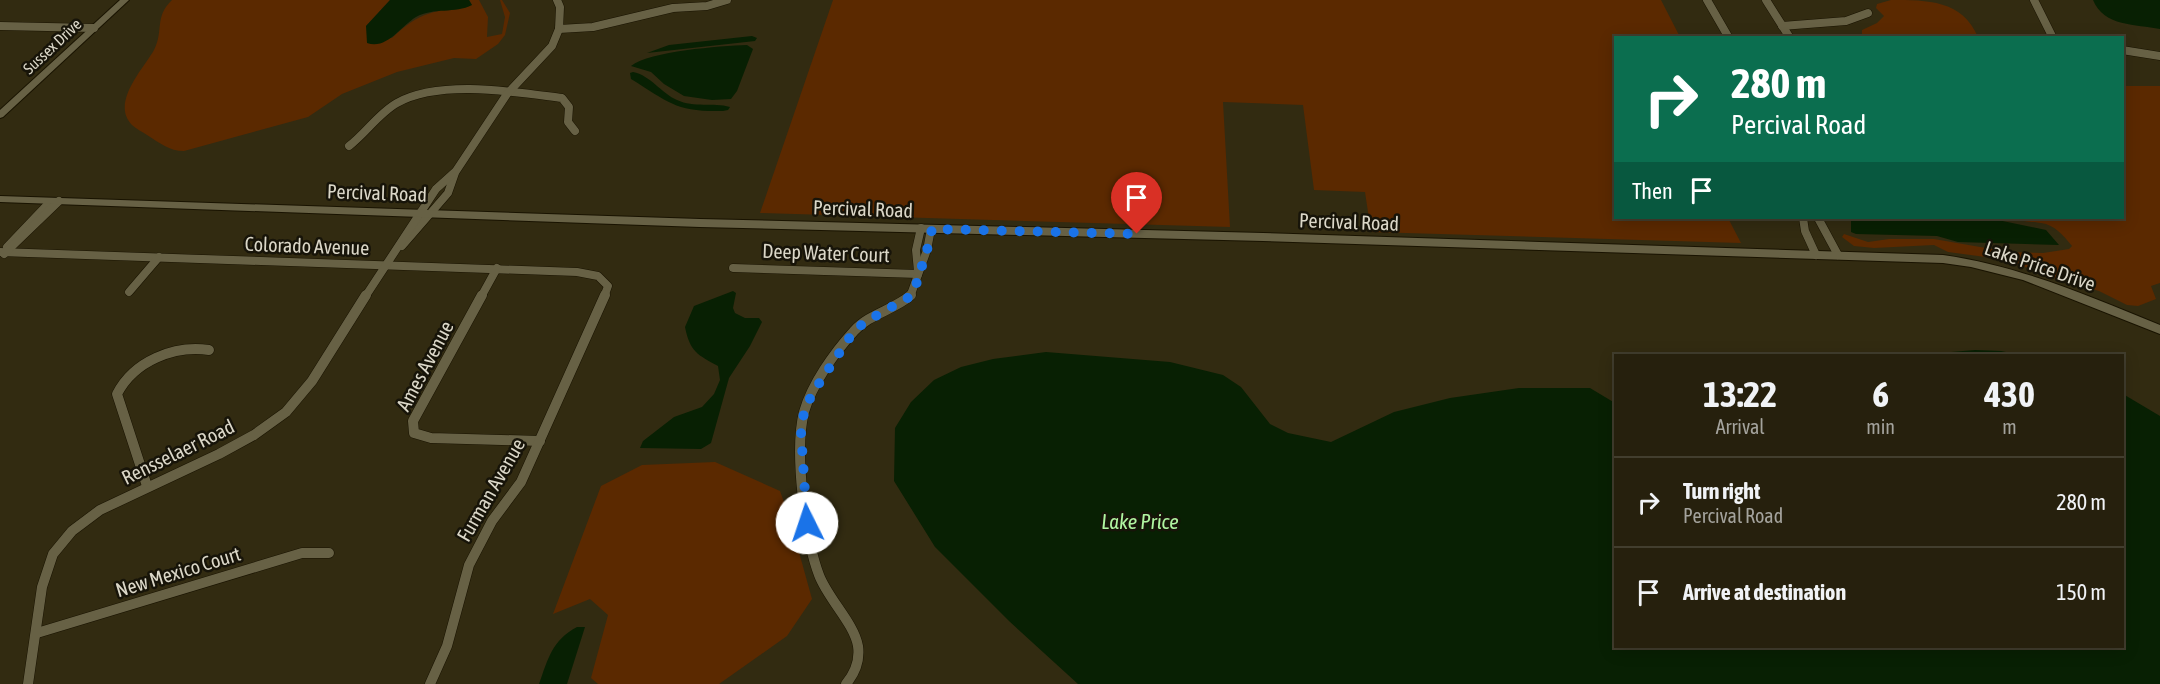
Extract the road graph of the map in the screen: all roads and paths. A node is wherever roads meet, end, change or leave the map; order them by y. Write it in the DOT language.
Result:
graph roads {
  1 [pos="125,0"];
  2 [pos="557,0"];
  3 [pos="727,0"];
  4 [pos="1707,0"];
  5 [pos="1766,0"];
  6 [pos="2034,0"];
  7 [pos="1868,13"];
  8 [pos="0,26"];
  9 [pos="1782,26"];
  10 [pos="94,28"];
  11 [pos="560,29"];
  12 [pos="1728,36"];
  13 [pos="1789,36"];
  14 [pos="2052,36"];
  15 [pos="2124,50"];
  16 [pos="2160,56"];
  17 [pos="507,94"];
  18 [pos="0,105"];
  19 [pos="11,105"];
  20 [pos="0,115"];
  21 [pos="575,131"];
  22 [pos="349,146"];
  23 [pos="456,171"];
  24 [pos="0,199"];
  25 [pos="54,201"];
  26 [pos="419,212"];
  27 [pos="431,212"];
  28 [pos="1803,219"];
  29 [pos="1819,219"];
  30 [pos="926,228"];
  31 [pos="918,244"];
  32 [pos="928,244"];
  33 [pos="2,254"];
  34 [pos="1816,255"];
  35 [pos="1838,255"];
  36 [pos="1869,256"];
  37 [pos="159,257"];
  38 [pos="387,265"];
  39 [pos="497,268"];
  40 [pos="733,268"];
  41 [pos="918,274"];
  42 [pos="608,286"];
  43 [pos="129,292"];
  44 [pos="2160,330"];
  45 [pos="208,350"];
  46 [pos="540,441"];
  47 [pos="147,486"];
  48 [pos="329,552"];
  49 [pos="38,633"];
  50 [pos="28,684"];
  51 [pos="430,684"];
  52 [pos="846,684"];
  1 -- 10 [label="street, Sussex Drive"];
  2 -- 11 [label="street"];
  3 -- 11 [label="street"];
  4 -- 12 [label="street"];
  5 -- 9 [label="street"];
  6 -- 14 [label="street"];
  7 -- 9 [label="street"];
  8 -- 10 [label="street"];
  9 -- 13 [label="street"];
  10 -- 19 [label="street, Sussex Drive"];
  11 -- 17 [label="street"];
  15 -- 16 [label="street"];
  17 -- 21 [label="street"];
  17 -- 22 [label="street"];
  17 -- 23 [label="street"];
  18 -- 19 [label="street"];
  19 -- 20 [label="street, Sussex Drive"];
  23 -- 26 [label="street, Rensselaer Road"];
  23 -- 27 [label="street, Rensselaer Road"];
  24 -- 25 [label="street, Percival Road"];
  25 -- 26 [label="street, Percival Road"];
  25 -- 33 [label="street"];
  26 -- 27 [label="street, Percival Road"];
  26 -- 38 [label="street, Rensselaer Road"];
  27 -- 30 [label="street, Percival Road"];
  27 -- 38 [label="street, Rensselaer Road"];
  28 -- 34 [label="street"];
  29 -- 35 [label="street"];
  30 -- 31 [label="street"];
  30 -- 32 [label="street"];
  30 -- 34 [label="street, Percival Road"];
  31 -- 32 [label="street"];
  31 -- 41 [label="street"];
  32 -- 41 [label="street"];
  33 -- 37 [label="street, Colorado Avenue"];
  34 -- 35 [label="street, Percival Road"];
  35 -- 36 [label="street, Percival Road"];
  36 -- 44 [label="street, Lake Price Drive"];
  37 -- 38 [label="street, Colorado Avenue"];
  37 -- 43 [label="street"];
  38 -- 39 [label="street, Colorado Avenue"];
  38 -- 47 [label="street, Rensselaer Road"];
  39 -- 42 [label="street, Colorado Avenue"];
  39 -- 46 [label="street, Ames Avenue"];
  40 -- 41 [label="street, Deep Water Court"];
  41 -- 52 [label="street"];
  42 -- 46 [label="street, Furman Avenue"];
  45 -- 47 [label="street"];
  46 -- 51 [label="street, Furman Avenue"];
  47 -- 49 [label="street, Rensselaer Road"];
  48 -- 49 [label="street, New Mexico Court"];
  49 -- 50 [label="street, Rensselaer Road"];
}
